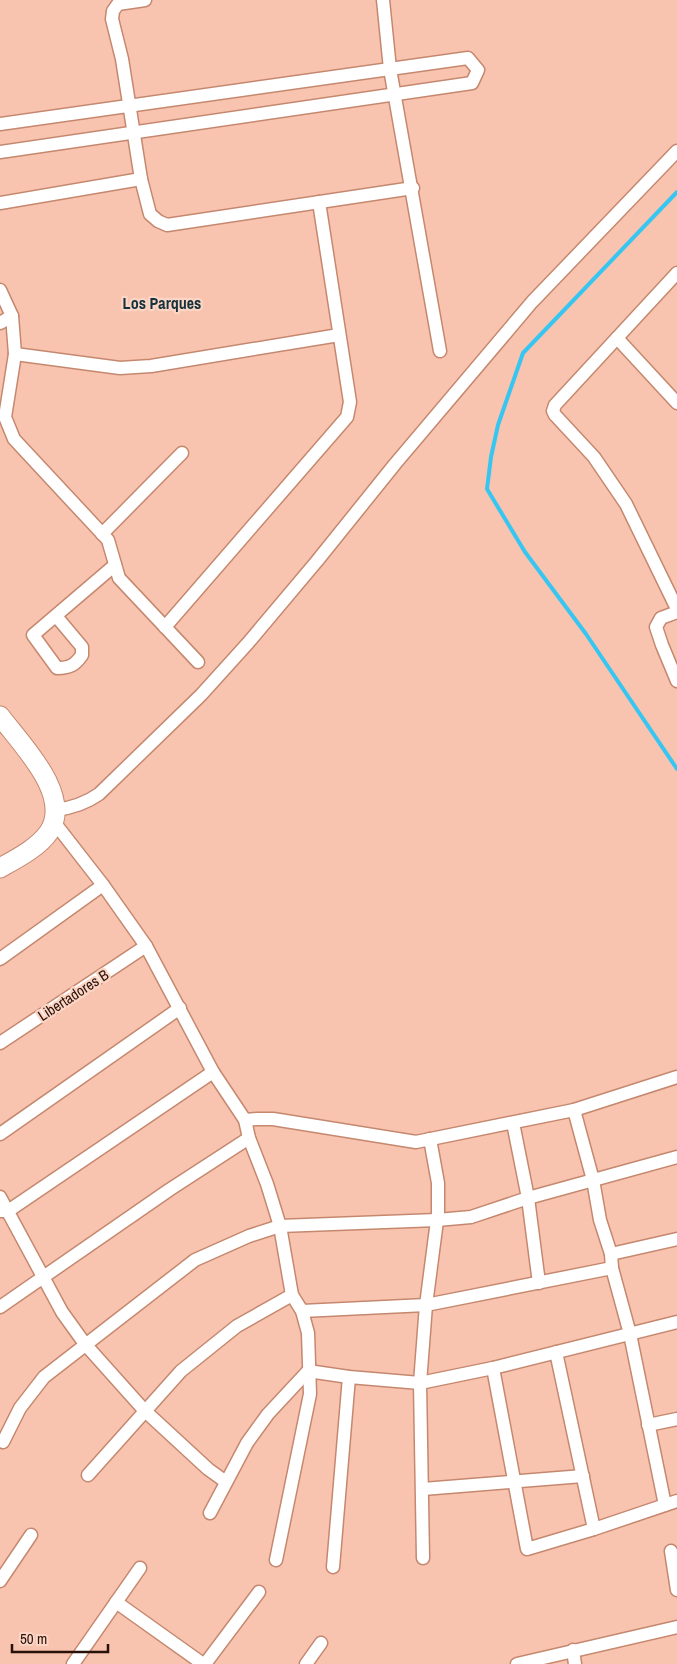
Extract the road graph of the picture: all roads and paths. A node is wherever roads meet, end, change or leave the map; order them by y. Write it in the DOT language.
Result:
graph roads {
  1 [pos="144,0"];
  2 [pos="383,0"];
  3 [pos="390,69"];
  4 [pos="395,94"];
  5 [pos="130,106"];
  6 [pos="0,124"];
  7 [pos="135,132"];
  8 [pos="677,151"];
  9 [pos="0,152"];
  10 [pos="142,179"];
  11 [pos="412,188"];
  12 [pos="318,202"];
  13 [pos="0,203"];
  14 [pos="677,273"];
  15 [pos="0,290"];
  16 [pos="12,316"];
  17 [pos="0,323"];
  18 [pos="339,335"];
  19 [pos="618,338"];
  20 [pos="440,351"];
  21 [pos="15,354"];
  22 [pos="677,402"];
  23 [pos="182,453"];
  24 [pos="102,534"];
  25 [pos="115,565"];
  26 [pos="677,611"];
  27 [pos="56,616"];
  28 [pos="165,627"];
  29 [pos="198,662"];
  30 [pos="677,681"];
  31 [pos="0,716"];
  32 [pos="54,816"];
  33 [pos="0,868"];
  34 [pos="103,885"];
  35 [pos="146,946"];
  36 [pos="0,958"];
  37 [pos="180,1008"];
  38 [pos="0,1043"];
  39 [pos="213,1072"];
  40 [pos="677,1077"];
  41 [pos="574,1110"];
  42 [pos="245,1120"];
  43 [pos="514,1123"];
  44 [pos="0,1134"];
  45 [pos="249,1138"];
  46 [pos="430,1139"];
  47 [pos="677,1157"];
  48 [pos="592,1180"];
  49 [pos="0,1197"];
  50 [pos="528,1198"];
  51 [pos="4,1211"];
  52 [pos="437,1220"];
  53 [pos="280,1226"];
  54 [pos="677,1238"];
  55 [pos="611,1254"];
  56 [pos="612,1268"];
  57 [pos="44,1278"];
  58 [pos="538,1283"];
  59 [pos="292,1295"];
  60 [pos="426,1305"];
  61 [pos="0,1307"];
  62 [pos="302,1311"];
  63 [pos="677,1322"];
  64 [pos="630,1334"];
  65 [pos="85,1344"];
  66 [pos="556,1352"];
  67 [pos="493,1368"];
  68 [pos="308,1370"];
  69 [pos="349,1377"];
  70 [pos="420,1383"];
  71 [pos="144,1410"];
  72 [pos="677,1419"];
  73 [pos="648,1425"];
  74 [pos="3,1442"];
  75 [pos="88,1475"];
  76 [pos="583,1476"];
  77 [pos="226,1482"];
  78 [pos="515,1483"];
  79 [pos="423,1489"];
  80 [pos="671,1503"];
  81 [pos="210,1513"];
  82 [pos="594,1529"];
  83 [pos="31,1535"];
  84 [pos="671,1551"];
  85 [pos="423,1558"];
  86 [pos="276,1560"];
  87 [pos="333,1567"];
  88 [pos="140,1568"];
  89 [pos="0,1581"];
  90 [pos="677,1590"];
  91 [pos="259,1592"];
  92 [pos="116,1602"];
  93 [pos="677,1627"];
  94 [pos="321,1643"];
  95 [pos="573,1650"];
  96 [pos="73,1664"];
  97 [pos="204,1664"];
  98 [pos="306,1664"];
  99 [pos="517,1664"];
  100 [pos="575,1664"];
  1 -- 5 [label="street"];
  2 -- 3 [label="street"];
  3 -- 4 [label="street"];
  3 -- 4 [label="street"];
  3 -- 5 [label="street"];
  4 -- 7 [label="street"];
  4 -- 11 [label="street"];
  5 -- 6 [label="street"];
  5 -- 7 [label="street"];
  7 -- 9 [label="street"];
  7 -- 10 [label="street"];
  8 -- 32 [label="street"];
  10 -- 12 [label="street"];
  10 -- 13 [label="street"];
  11 -- 12 [label="street"];
  11 -- 20 [label="street"];
  12 -- 18 [label="street"];
  14 -- 19 [label="street"];
  15 -- 16 [label="street"];
  16 -- 17 [label="street"];
  16 -- 21 [label="street"];
  18 -- 21 [label="street"];
  18 -- 28 [label="street"];
  19 -- 22 [label="street"];
  19 -- 26 [label="street"];
  21 -- 24 [label="street"];
  23 -- 24 [label="street"];
  24 -- 25 [label="street"];
  25 -- 27 [label="street"];
  25 -- 28 [label="street"];
  26 -- 30 [label="street"];
  28 -- 29 [label="street"];
  31 -- 32 [label="street"];
  32 -- 33 [label="street"];
  32 -- 34 [label="street"];
  34 -- 35 [label="street"];
  34 -- 36 [label="street"];
  35 -- 37 [label="street"];
  35 -- 38 [label="street, Libertadores B"];
  37 -- 39 [label="street"];
  37 -- 44 [label="street"];
  39 -- 42 [label="street"];
  39 -- 51 [label="street"];
  40 -- 41 [label="street"];
  41 -- 43 [label="street"];
  41 -- 48 [label="street"];
  42 -- 45 [label="street"];
  42 -- 46 [label="street"];
  43 -- 46 [label="street"];
  43 -- 50 [label="street"];
  45 -- 53 [label="street"];
  45 -- 57 [label="street"];
  46 -- 52 [label="street"];
  47 -- 48 [label="street"];
  48 -- 50 [label="street"];
  48 -- 55 [label="street"];
  49 -- 51 [label="street"];
  50 -- 52 [label="street"];
  50 -- 58 [label="street"];
  51 -- 57 [label="street"];
  52 -- 53 [label="street"];
  52 -- 60 [label="street"];
  53 -- 59 [label="street"];
  53 -- 65 [label="street"];
  54 -- 55 [label="street"];
  55 -- 56 [label="street"];
  56 -- 58 [label="street"];
  56 -- 64 [label="street"];
  57 -- 61 [label="street"];
  57 -- 65 [label="street"];
  58 -- 60 [label="street"];
  59 -- 62 [label="street"];
  59 -- 71 [label="street"];
  60 -- 62 [label="street"];
  60 -- 70 [label="street"];
  62 -- 68 [label="street"];
  63 -- 64 [label="street"];
  64 -- 66 [label="street"];
  64 -- 73 [label="street"];
  65 -- 71 [label="street"];
  65 -- 74 [label="street"];
  66 -- 67 [label="street"];
  66 -- 76 [label="street"];
  67 -- 70 [label="street"];
  67 -- 78 [label="street"];
  68 -- 69 [label="street"];
  68 -- 77 [label="street"];
  68 -- 86 [label="street"];
  69 -- 70 [label="street"];
  69 -- 87 [label="street"];
  70 -- 79 [label="street"];
  71 -- 75 [label="street"];
  71 -- 77 [label="street"];
  72 -- 73 [label="street"];
  73 -- 80 [label="street"];
  76 -- 78 [label="street"];
  76 -- 82 [label="street"];
  77 -- 81 [label="street"];
  78 -- 79 [label="street"];
  78 -- 82 [label="street"];
  79 -- 85 [label="street"];
  80 -- 82 [label="street"];
  83 -- 89 [label="street"];
  84 -- 90 [label="street"];
  88 -- 92 [label="street"];
  91 -- 97 [label="street"];
  92 -- 96 [label="street"];
  92 -- 97 [label="street"];
  93 -- 95 [label="street"];
  94 -- 98 [label="street"];
  95 -- 99 [label="street"];
  95 -- 100 [label="street"];
}
